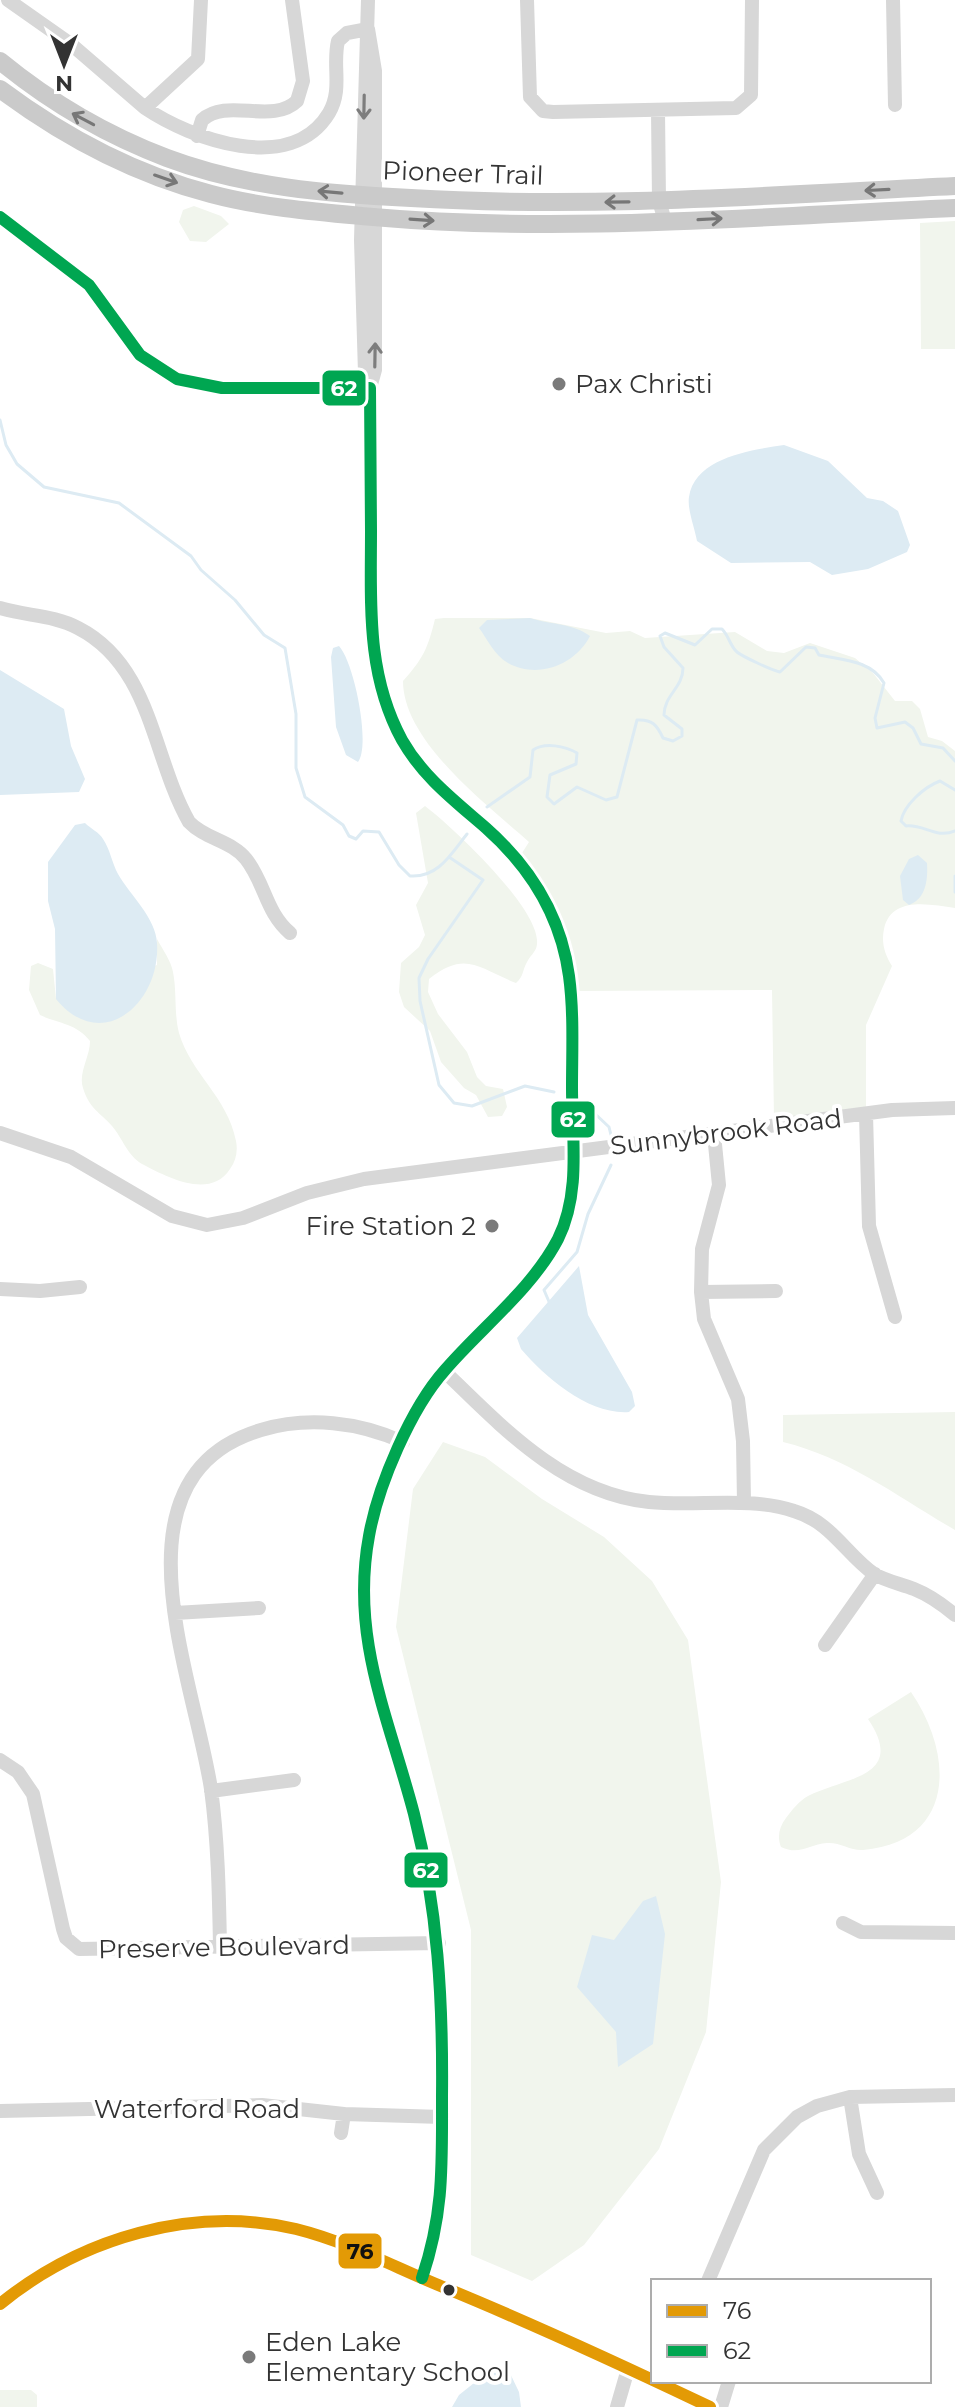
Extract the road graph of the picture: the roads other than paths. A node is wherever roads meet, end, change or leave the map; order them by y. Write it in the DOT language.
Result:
graph roads {
  1 [pos="8,0"];
  2 [pos="201,0"];
  3 [pos="292,0"];
  4 [pos="368,0"];
  5 [pos="527,0"];
  6 [pos="752,0"];
  7 [pos="893,0"];
  8 [pos="368,29"];
  9 [pos="0,61"];
  10 [pos="0,89"];
  11 [pos="895,105"];
  12 [pos="145,108"];
  13 [pos="658,111"];
  14 [pos="197,136"];
  15 [pos="955,186"];
  16 [pos="369,195"];
  17 [pos="659,201"];
  18 [pos="955,208"];
  19 [pos="369,216"];
  20 [pos="0,217"];
  21 [pos="665,221"];
  22 [pos="370,388"];
  23 [pos="0,608"];
  24 [pos="290,933"];
  25 [pos="955,1108"];
  26 [pos="866,1114"];
  27 [pos="0,1133"];
  28 [pos="714,1134"];
  29 [pos="572,1152"];
  30 [pos="80,1287"];
  31 [pos="0,1289"];
  32 [pos="776,1291"];
  33 [pos="701,1292"];
  34 [pos="895,1317"];
  35 [pos="444,1371"];
  36 [pos="403,1442"];
  37 [pos="744,1503"];
  38 [pos="875,1574"];
  39 [pos="259,1608"];
  40 [pos="175,1613"];
  41 [pos="955,1615"];
  42 [pos="825,1645"];
  43 [pos="0,1760"];
  44 [pos="294,1780"];
  45 [pos="211,1791"];
  46 [pos="843,1923"];
  47 [pos="955,1933"];
  48 [pos="439,1943"];
  49 [pos="220,1946"];
  50 [pos="955,2095"];
  51 [pos="850,2097"];
  52 [pos="0,2111"];
  53 [pos="344,2114"];
  54 [pos="442,2117"];
  55 [pos="341,2133"];
  56 [pos="877,2193"];
  57 [pos="422,2278"];
  58 [pos="709,2279"];
  59 [pos="0,2304"];
  60 [pos="628,2369"];
  61 [pos="651,2380"];
  62 [pos="658,2383"];
  63 [pos="728,2383"];
  64 [pos="617,2407"];
  65 [pos="710,2407"];
  66 [pos="721,2407"];
  1 -- 12 [label="street"];
  2 -- 12 [label="street"];
  3 -- 14 [label="street"];
  4 -- 8 [label="street"];
  5 -- 13 [label="street"];
  6 -- 13 [label="street"];
  7 -- 11 [label="street"];
  8 -- 14 [label="street"];
  8 -- 16 [label="street"];
  16 -- 9 [label="main road, Pioneer Trail, one-way"];
  10 -- 19 [label="main road, Pioneer Trail, one-way"];
  12 -- 14 [label="street"];
  13 -- 17 [label="street"];
  15 -- 17 [label="main road, Pioneer Trail, one-way"];
  17 -- 16 [label="main road, Pioneer Trail, one-way"];
  16 -- 19 [label="street"];
  17 -- 21 [label="street"];
  21 -- 18 [label="main road, Pioneer Trail, one-way"];
  19 -- 21 [label="main road, Pioneer Trail, one-way"];
  19 -- 22 [label="street"];
  20 -- 22 [label="street"];
  22 -- 29 [label="street"];
  23 -- 24 [label="street"];
  25 -- 26 [label="street, Sunnybrook Road"];
  26 -- 28 [label="street, Sunnybrook Road"];
  26 -- 34 [label="street"];
  27 -- 29 [label="street, Sunnybrook Road"];
  28 -- 29 [label="street, Sunnybrook Road"];
  28 -- 33 [label="street"];
  29 -- 35 [label="street"];
  30 -- 31 [label="street"];
  32 -- 33 [label="street"];
  33 -- 37 [label="street"];
  35 -- 36 [label="street"];
  35 -- 37 [label="street"];
  36 -- 40 [label="street"];
  36 -- 48 [label="street"];
  37 -- 38 [label="street"];
  38 -- 41 [label="street"];
  38 -- 42 [label="street"];
  39 -- 40 [label="street"];
  40 -- 45 [label="street"];
  43 -- 49 [label="street, Preserve Boulevard"];
  44 -- 45 [label="street"];
  45 -- 49 [label="street"];
  46 -- 47 [label="street"];
  48 -- 49 [label="street, Preserve Boulevard"];
  48 -- 54 [label="street"];
  50 -- 51 [label="street"];
  51 -- 56 [label="street"];
  51 -- 58 [label="street"];
  52 -- 53 [label="street, Waterford Road"];
  53 -- 54 [label="street, Waterford Road"];
  53 -- 55 [label="street"];
  54 -- 57 [label="street"];
  57 -- 59 [label="street"];
  57 -- 60 [label="street"];
  60 -- 61 [label="street"];
  60 -- 64 [label="street"];
  62 -- 65 [label="street"];
  63 -- 66 [label="street"];
}
